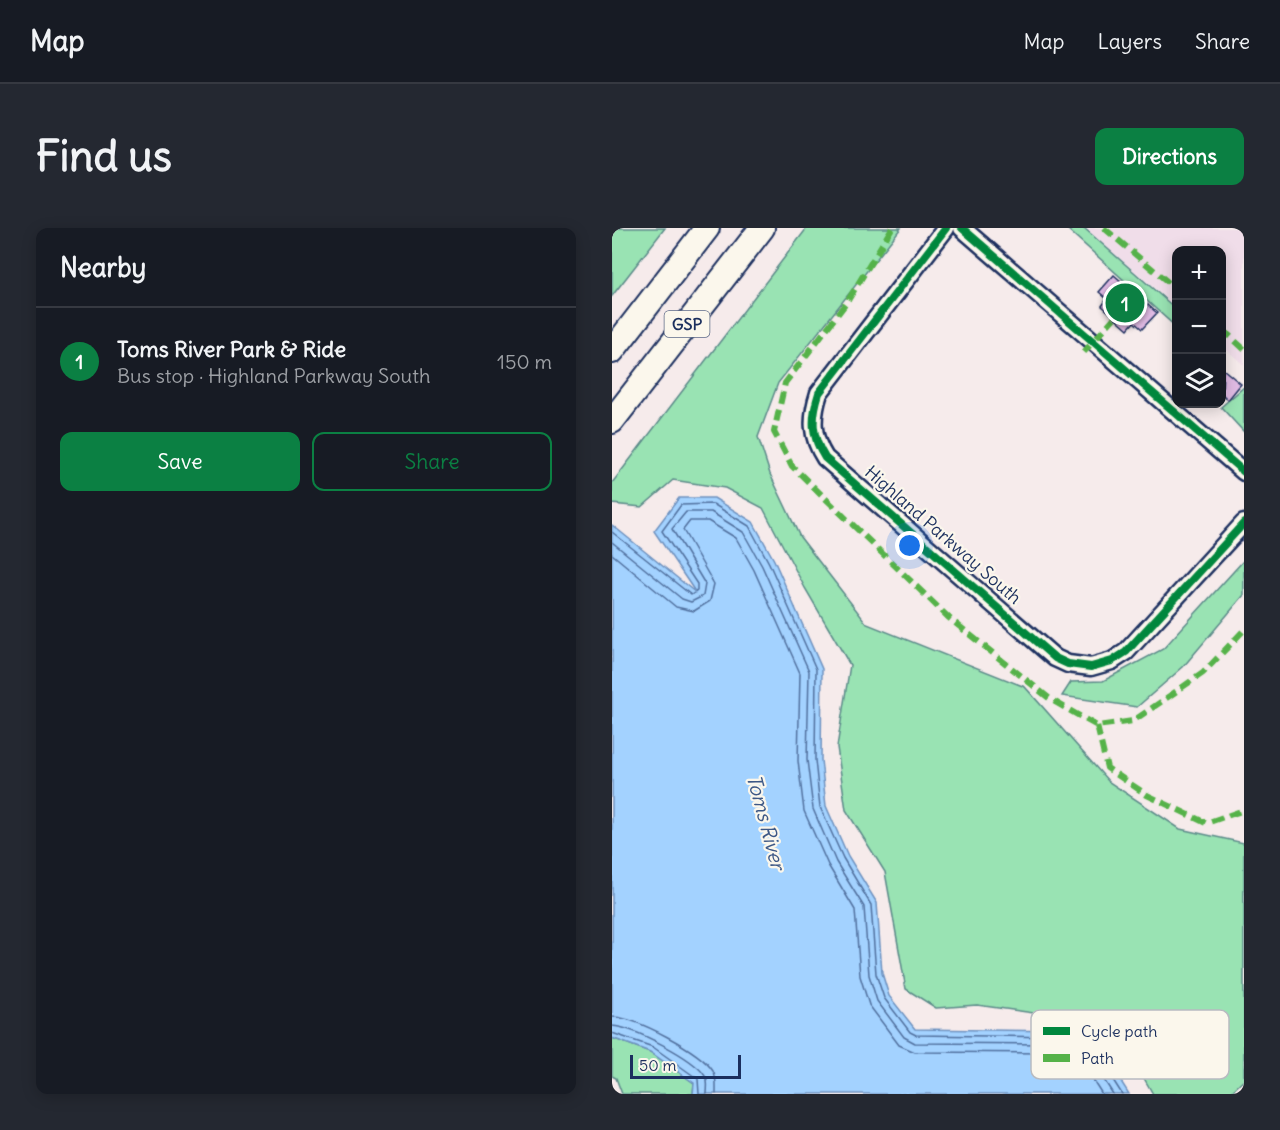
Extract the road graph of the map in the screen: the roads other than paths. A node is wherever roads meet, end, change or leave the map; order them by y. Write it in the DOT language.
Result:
graph roads {
  1 [pos="707,228"];
  2 [pos="762,228"];
  3 [pos="946,228"];
  4 [pos="962,228"];
  5 [pos="612,351"];
  6 [pos="612,421"];
  7 [pos="1244,472"];
  8 [pos="1244,523"];
  1 -- 5 [label="highway, GSP"];
  2 -- 6 [label="highway, GSP"];
  3 -- 8 [label="street, Highland Parkway South"];
  4 -- 7 [label="street"];
}
